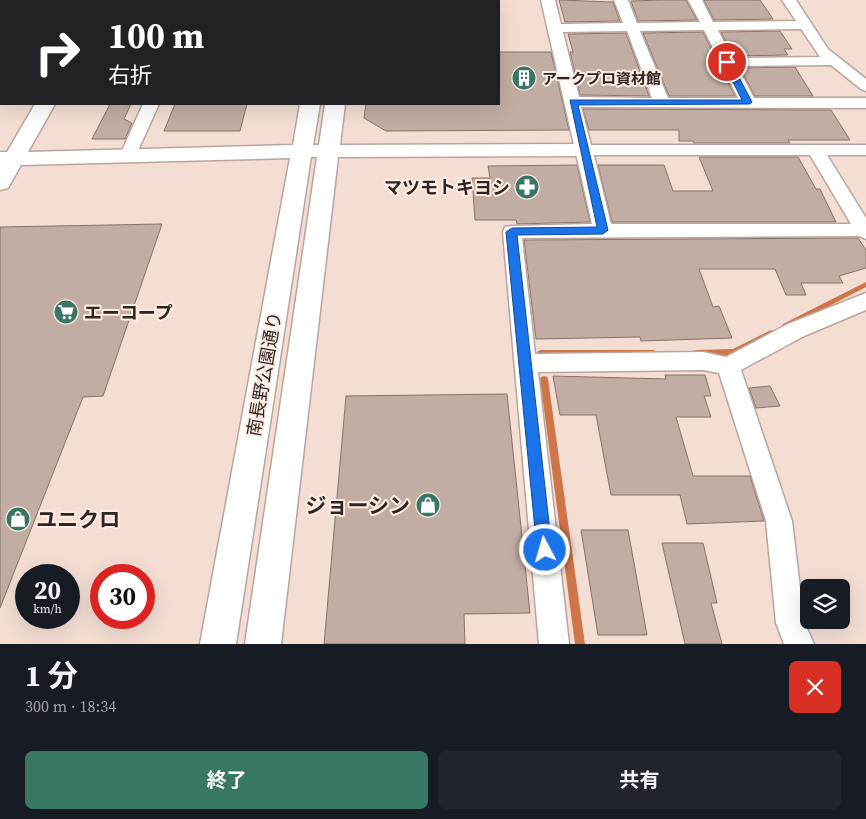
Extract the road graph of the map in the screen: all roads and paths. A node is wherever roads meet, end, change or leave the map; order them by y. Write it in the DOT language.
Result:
graph roads {
  1 [pos="548,0"];
  2 [pos="621,0"];
  3 [pos="695,0"];
  4 [pos="789,0"];
  5 [pos="708,25"];
  6 [pos="806,25"];
  7 [pos="631,26"];
  8 [pos="554,28"];
  9 [pos="833,61"];
  10 [pos="727,62"];
  11 [pos="866,86"];
  12 [pos="573,102"];
  13 [pos="662,102"];
  14 [pos="748,102"];
  15 [pos="866,103"];
  16 [pos="44,105"];
  17 [pos="150,105"];
  18 [pos="310,105"];
  19 [pos="335,105"];
  20 [pos="585,150"];
  21 [pos="815,150"];
  22 [pos="866,150"];
  23 [pos="302,151"];
  24 [pos="330,151"];
  25 [pos="128,155"];
  26 [pos="7,158"];
  27 [pos="0,183"];
  28 [pos="603,230"];
  29 [pos="864,232"];
  30 [pos="866,301"];
  31 [pos="526,363"];
  32 [pos="728,366"];
  33 [pos="218,644"];
  34 [pos="263,644"];
  35 [pos="554,644"];
  36 [pos="799,644"];
  1 -- 8 [label="street"];
  2 -- 7 [label="street"];
  3 -- 5 [label="street"];
  4 -- 6 [label="street"];
  5 -- 6 [label="street"];
  5 -- 7 [label="street"];
  5 -- 10 [label="street"];
  6 -- 9 [label="street"];
  7 -- 8 [label="street"];
  7 -- 13 [label="street"];
  8 -- 12 [label="street"];
  9 -- 10 [label="street"];
  9 -- 11 [label="street"];
  10 -- 14 [label="street"];
  12 -- 13 [label="street"];
  12 -- 20 [label="street"];
  13 -- 14 [label="street"];
  14 -- 15 [label="street"];
  16 -- 26 [label="street"];
  17 -- 25 [label="street"];
  18 -- 23 [label="street, 南長野公園通り"];
  19 -- 24 [label="street, 南長野公園通り"];
  20 -- 21 [label="street"];
  20 -- 24 [label="street"];
  20 -- 28 [label="street"];
  21 -- 22 [label="street"];
  21 -- 29 [label="street"];
  23 -- 24 [label="street"];
  23 -- 25 [label="street"];
  23 -- 33 [label="street, 南長野公園通り"];
  24 -- 34 [label="street, 南長野公園通り"];
  25 -- 26 [label="street"];
  26 -- 27 [label="street"];
  28 -- 29 [label="street"];
  28 -- 31 [label="street"];
  30 -- 32 [label="street"];
  31 -- 32 [label="street"];
  31 -- 35 [label="street"];
  32 -- 36 [label="street"];
}
